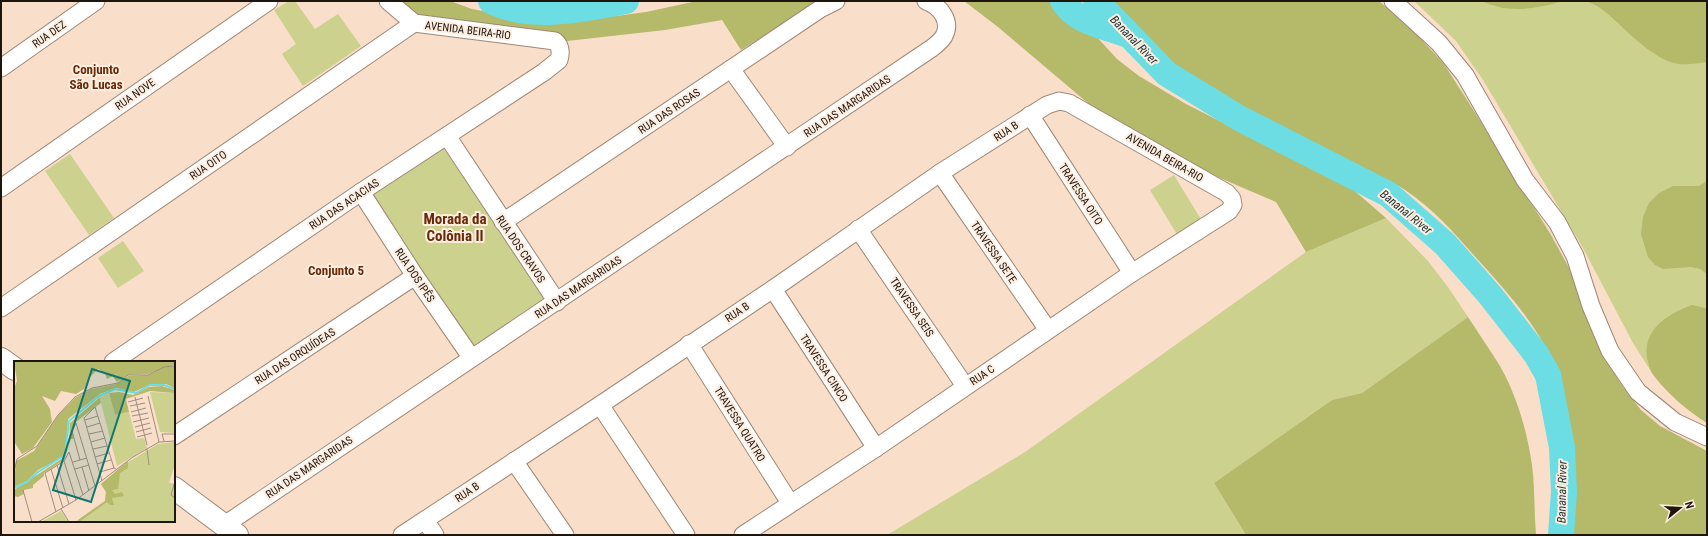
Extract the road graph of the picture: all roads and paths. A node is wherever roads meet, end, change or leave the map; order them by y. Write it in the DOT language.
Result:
graph roads {
  1 [pos="96,1"];
  2 [pos="269,1"];
  3 [pos="388,1"];
  4 [pos="836,1"];
  5 [pos="926,1"];
  6 [pos="1393,1"];
  7 [pos="414,23"];
  8 [pos="555,42"];
  9 [pos="1,68"];
  10 [pos="731,69"];
  11 [pos="1075,106"];
  12 [pos="1030,115"];
  13 [pos="447,136"];
  14 [pos="787,147"];
  15 [pos="940,173"];
  16 [pos="1,188"];
  17 [pos="361,192"];
  18 [pos="1220,216"];
  19 [pos="503,222"];
  20 [pos="858,229"];
  21 [pos="1132,273"];
  22 [pos="415,276"];
  23 [pos="773,289"];
  24 [pos="557,302"];
  25 [pos="1,308"];
  26 [pos="1048,330"];
  27 [pos="689,344"];
  28 [pos="471,357"];
  29 [pos="1,359"];
  30 [pos="114,361"];
  31 [pos="14,369"];
  32 [pos="965,386"];
  33 [pos="600,405"];
  34 [pos="175,435"];
  35 [pos="1707,437"];
  36 [pos="876,448"];
  37 [pos="514,461"];
  38 [pos="175,489"];
  39 [pos="790,503"];
  40 [pos="425,520"];
  41 [pos="230,530"];
  42 [pos="402,535"];
  43 [pos="435,535"];
  44 [pos="565,535"];
  45 [pos="686,535"];
  46 [pos="743,535"];
  1 -- 9 [label="street, RUA DEZ"];
  2 -- 16 [label="street, RUA NOVE"];
  3 -- 7 [label="street, AVENIDA BEIRA-RIO"];
  4 -- 10 [label="street, RUA DAS ROSAS"];
  5 -- 14 [label="street, RUA DAS MARGARIDAS"];
  6 -- 35 [label="street"];
  7 -- 8 [label="street, AVENIDA BEIRA-RIO"];
  7 -- 25 [label="street, RUA OITO"];
  8 -- 13 [label="street, RUA DAS ACACIAS"];
  10 -- 14 [label="street"];
  10 -- 19 [label="street, RUA DAS ROSAS"];
  11 -- 12 [label="street, RUA B"];
  11 -- 18 [label="street, AVENIDA BEIRA-RIO"];
  12 -- 15 [label="street, RUA B"];
  12 -- 21 [label="street, TRAVESSA OITO"];
  13 -- 17 [label="street, RUA DAS ACACIAS"];
  13 -- 19 [label="street, RUA DOS CRAVOS"];
  14 -- 24 [label="street, RUA DAS MARGARIDAS"];
  15 -- 20 [label="street, RUA B"];
  15 -- 26 [label="street, TRAVESSA SETE"];
  17 -- 22 [label="street, RUA DOS IPÊS"];
  17 -- 30 [label="street, RUA DAS ACACIAS"];
  18 -- 21 [label="street, RUA C"];
  19 -- 24 [label="street, RUA DOS CRAVOS"];
  20 -- 23 [label="street, RUA B"];
  20 -- 32 [label="street, TRAVESSA SEIS"];
  21 -- 26 [label="street, RUA C"];
  22 -- 28 [label="street, RUA DOS IPÊS"];
  22 -- 34 [label="street, RUA DAS ORQUÍDEAS"];
  23 -- 27 [label="street, RUA B"];
  23 -- 36 [label="street, TRAVESSA CINCO"];
  24 -- 28 [label="street, RUA DAS MARGARIDAS"];
  26 -- 32 [label="street, RUA C"];
  27 -- 33 [label="street, RUA B"];
  27 -- 39 [label="street, TRAVESSA QUATRO"];
  28 -- 41 [label="street, RUA DAS MARGARIDAS"];
  29 -- 31 [label="main road"];
  32 -- 36 [label="street, RUA C"];
  33 -- 37 [label="street, RUA B"];
  33 -- 45 [label="street"];
  36 -- 39 [label="street, RUA C"];
  37 -- 40 [label="street, RUA B"];
  37 -- 44 [label="street"];
  38 -- 41 [label="main road"];
  39 -- 46 [label="street, RUA C"];
  40 -- 42 [label="street, RUA B"];
  40 -- 43 [label="street"];
}
